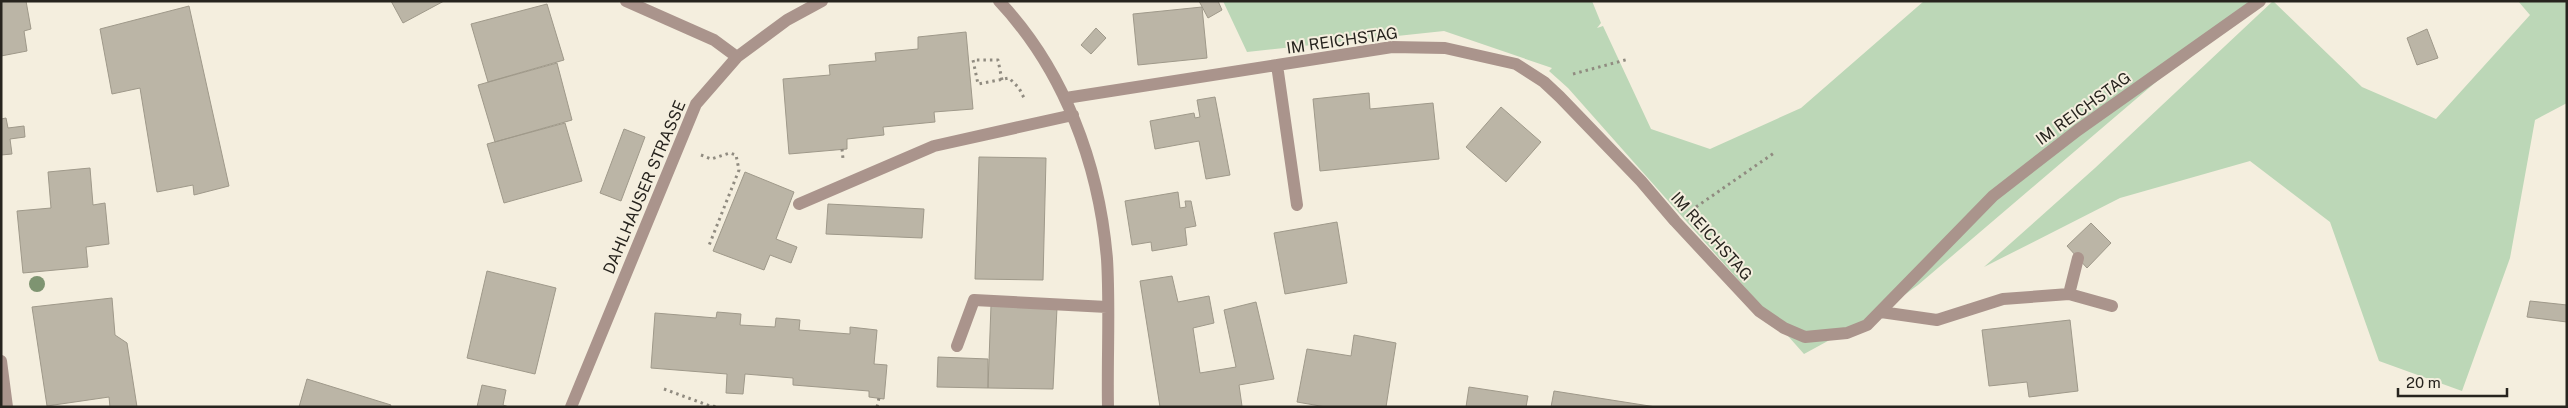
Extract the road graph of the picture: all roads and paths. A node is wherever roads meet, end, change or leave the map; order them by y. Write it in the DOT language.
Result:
graph roads {
  1 [pos="626,1"];
  2 [pos="822,1"];
  3 [pos="999,1"];
  4 [pos="2260,1"];
  5 [pos="737,57"];
  6 [pos="1629,59"];
  7 [pos="1277,65"];
  8 [pos="1002,80"];
  9 [pos="1544,82"];
  10 [pos="1066,98"];
  11 [pos="1073,115"];
  12 [pos="1035,123"];
  13 [pos="1774,153"];
  14 [pos="711,159"];
  15 [pos="800,204"];
  16 [pos="1297,205"];
  17 [pos="724,209"];
  18 [pos="730,211"];
  19 [pos="1675,221"];
  20 [pos="708,248"];
  21 [pos="2078,258"];
  22 [pos="2069,294"];
  23 [pos="2112,306"];
  24 [pos="1107,307"];
  25 [pos="1882,312"];
  26 [pos="957,346"];
  27 [pos="1,361"];
  28 [pos="664,388"];
  29 [pos="879,398"];
  30 [pos="8,407"];
  31 [pos="571,407"];
  32 [pos="719,407"];
  33 [pos="877,407"];
  34 [pos="1108,407"];
  1 -- 5 [label="street"];
  2 -- 5 [label="street, DAHLHAUSER STRASSE"];
  3 -- 10 [label="street"];
  4 -- 25 [label="street, IM REICHSTAG"];
  5 -- 31 [label="street, DAHLHAUSER STRASSE"];
  6 -- 9 [label="path"];
  7 -- 9 [label="street, IM REICHSTAG"];
  7 -- 10 [label="street, IM REICHSTAG"];
  7 -- 16 [label="street"];
  8 -- 8 [label="path"];
  8 -- 12 [label="path"];
  9 -- 19 [label="street, IM REICHSTAG"];
  10 -- 11 [label="street"];
  11 -- 12 [label="street"];
  11 -- 24 [label="street"];
  12 -- 15 [label="street"];
  13 -- 19 [label="path"];
  14 -- 17 [label="path"];
  17 -- 18 [label="path"];
  17 -- 20 [label="path"];
  19 -- 25 [label="street, IM REICHSTAG"];
  21 -- 22 [label="street"];
  22 -- 23 [label="street"];
  22 -- 25 [label="street"];
  24 -- 26 [label="street"];
  24 -- 34 [label="street"];
  27 -- 30 [label="street"];
  28 -- 32 [label="path"];
  29 -- 33 [label="path"];
}
